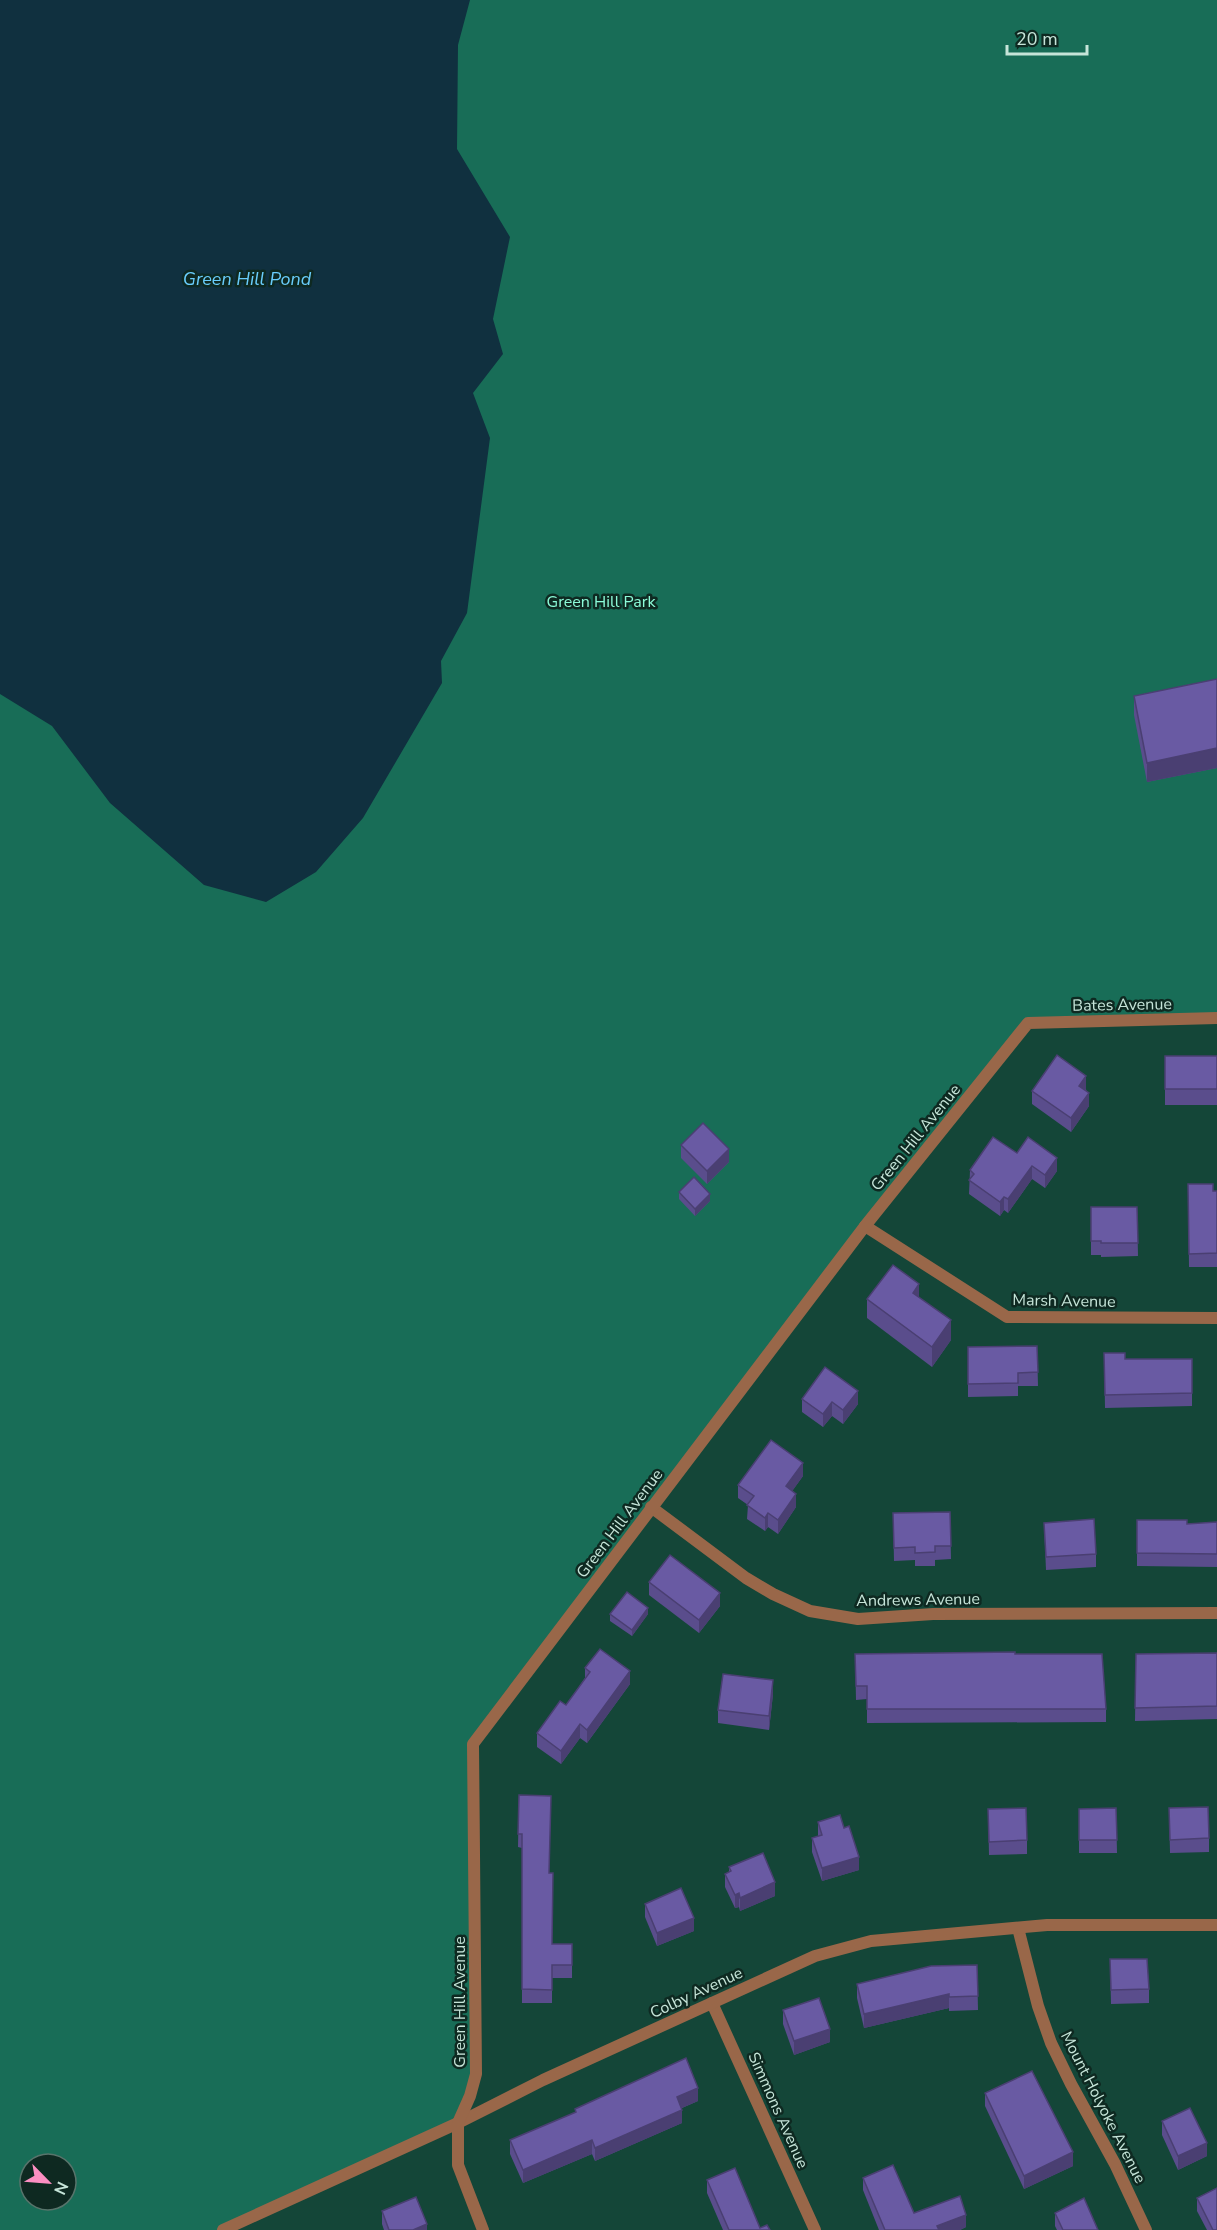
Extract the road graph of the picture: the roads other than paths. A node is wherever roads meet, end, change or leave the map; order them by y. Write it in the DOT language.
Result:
graph roads {
  1 [pos="1217,1018"];
  2 [pos="1028,1023"];
  3 [pos="865,1226"];
  4 [pos="1217,1318"];
  5 [pos="651,1507"];
  6 [pos="1217,1613"];
  7 [pos="1217,1925"];
  8 [pos="1018,1928"];
  9 [pos="712,2003"];
  10 [pos="458,2123"];
  11 [pos="224,2230"];
  12 [pos="483,2230"];
  13 [pos="815,2230"];
  14 [pos="1146,2230"];
  1 -- 2 [label="street, Bates Avenue"];
  2 -- 3 [label="street, Green Hill Avenue"];
  3 -- 4 [label="street, Marsh Avenue"];
  3 -- 5 [label="street, Green Hill Avenue"];
  5 -- 6 [label="street, Andrews Avenue"];
  5 -- 10 [label="street, Green Hill Avenue"];
  7 -- 8 [label="street, Colby Avenue"];
  8 -- 9 [label="street, Colby Avenue"];
  8 -- 14 [label="street, Mount Holyoke Avenue"];
  9 -- 10 [label="street, Colby Avenue"];
  9 -- 13 [label="street, Simmons Avenue"];
  10 -- 11 [label="street, Colby Avenue"];
  10 -- 12 [label="street"];
}
